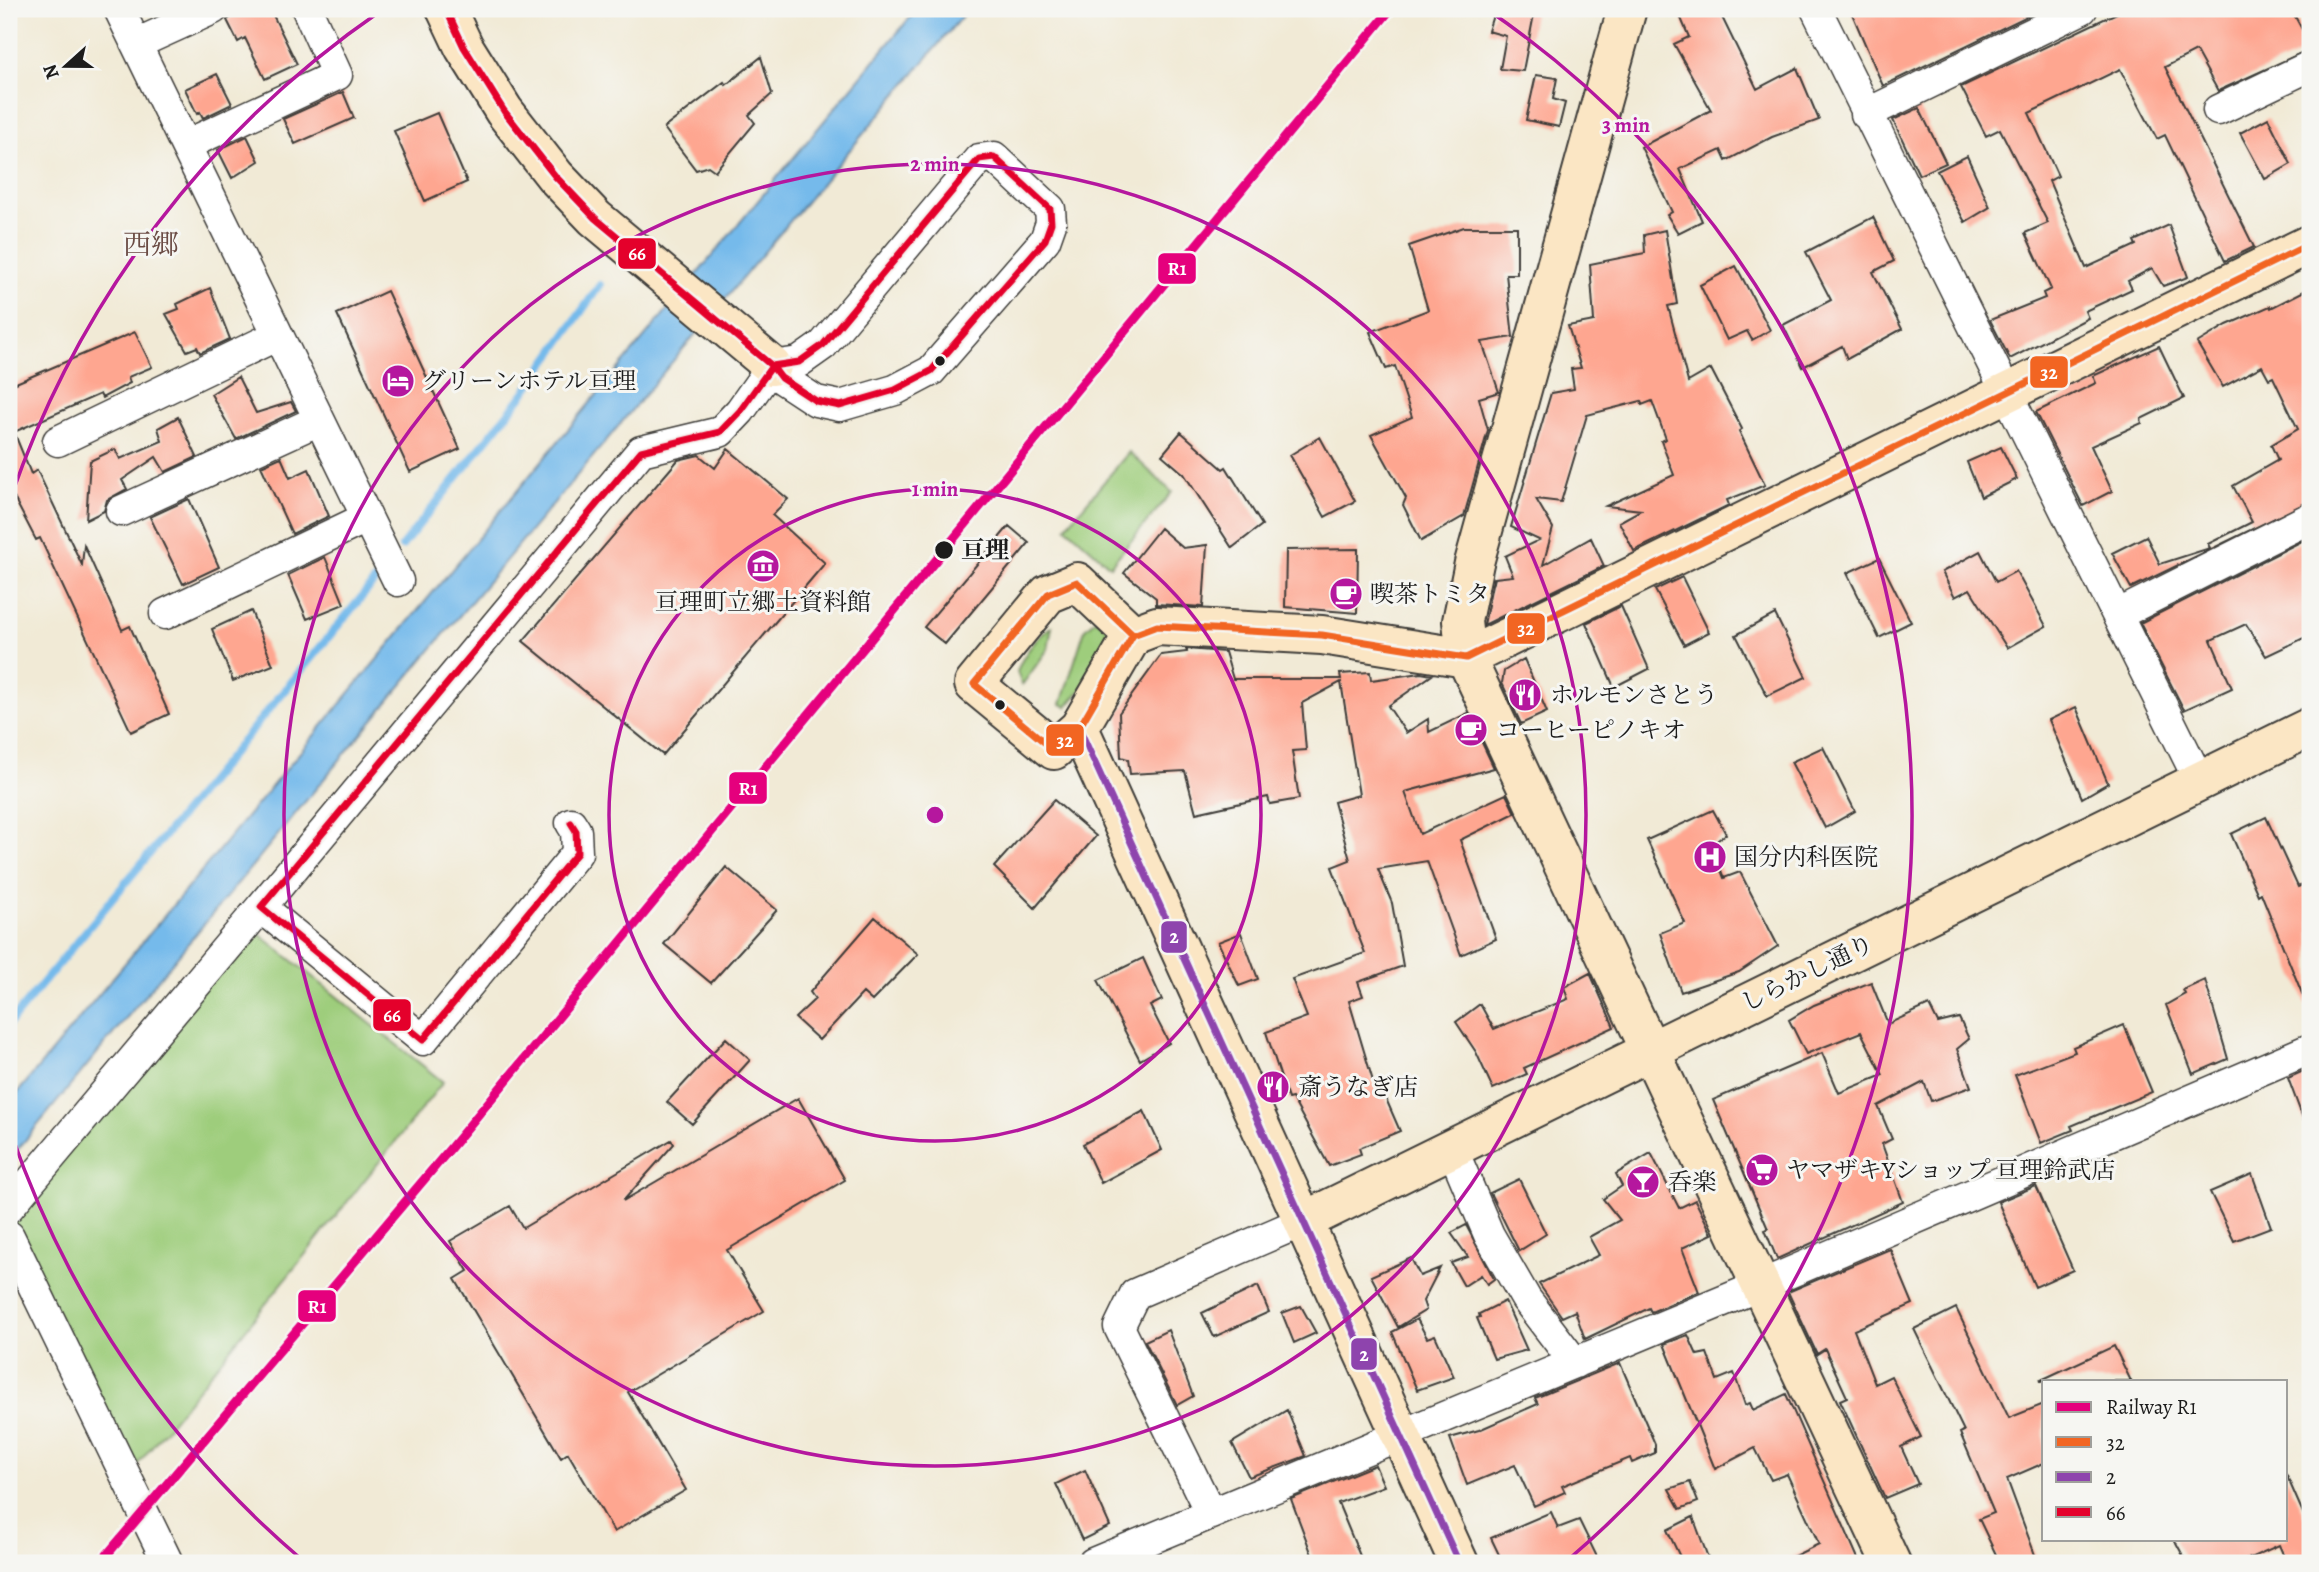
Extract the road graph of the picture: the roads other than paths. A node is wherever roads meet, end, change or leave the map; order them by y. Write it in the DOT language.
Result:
graph roads {
  1 [pos="120,9"];
  2 [pos="213,9"];
  3 [pos="307,9"];
  4 [pos="446,9"];
  5 [pos="1628,9"];
  6 [pos="1816,9"];
  7 [pos="2082,9"];
  8 [pos="136,44"];
  9 [pos="2310,66"];
  10 [pos="2218,110"];
  11 [pos="1866,114"];
  12 [pos="186,145"];
  13 [pos="2310,244"];
  14 [pos="278,335"];
  15 [pos="772,366"];
  16 [pos="2006,392"];
  17 [pos="319,420"];
  18 [pos="58,441"];
  19 [pos="121,512"];
  20 [pos="366,518"];
  21 [pos="2310,518"];
  22 [pos="398,581"];
  23 [pos="165,614"];
  24 [pos="2117,615"];
  25 [pos="1133,635"];
  26 [pos="1466,658"];
  27 [pos="2310,727"];
  28 [pos="1079,728"];
  29 [pos="2200,782"];
  30 [pos="571,823"];
  31 [pos="261,907"];
  32 [pos="2310,1049"];
  33 [pos="1649,1050"];
  34 [pos="1452,1148"];
  35 [pos="9,1207"];
  36 [pos="1304,1221"];
  37 [pos="9,1236"];
  38 [pos="1760,1285"];
  39 [pos="1575,1363"];
  40 [pos="1402,1434"];
  41 [pos="1211,1514"];
  42 [pos="168,1563"];
  43 [pos="1093,1563"];
  44 [pos="1459,1563"];
  45 [pos="1891,1563"];
  1 -- 8 [label="street"];
  2 -- 8 [label="street"];
  3 -- 12 [label="street"];
  4 -- 15 [label="street"];
  5 -- 26 [label="street"];
  6 -- 11 [label="street"];
  7 -- 11 [label="street"];
  8 -- 12 [label="street"];
  9 -- 10 [label="street"];
  11 -- 16 [label="street"];
  12 -- 14 [label="street"];
  13 -- 16 [label="street"];
  14 -- 17 [label="street"];
  14 -- 18 [label="street"];
  15 -- 15 [label="street"];
  15 -- 31 [label="street"];
  16 -- 24 [label="street"];
  16 -- 26 [label="street"];
  17 -- 19 [label="street"];
  17 -- 20 [label="street"];
  20 -- 22 [label="street"];
  20 -- 23 [label="street"];
  21 -- 24 [label="street"];
  24 -- 29 [label="street"];
  25 -- 26 [label="street"];
  25 -- 28 [label="street"];
  25 -- 28 [label="street"];
  26 -- 33 [label="street"];
  27 -- 29 [label="street, しらかし通り"];
  28 -- 36 [label="street"];
  29 -- 33 [label="street, しらかし通り"];
  30 -- 31 [label="street"];
  31 -- 35 [label="street"];
  32 -- 38 [label="street"];
  33 -- 34 [label="street, しらかし通り"];
  33 -- 38 [label="street"];
  34 -- 36 [label="street, しらかし通り"];
  34 -- 39 [label="street"];
  36 -- 40 [label="street"];
  36 -- 41 [label="street"];
  37 -- 42 [label="street"];
  38 -- 39 [label="street"];
  38 -- 45 [label="street"];
  39 -- 40 [label="street"];
  40 -- 41 [label="street"];
  40 -- 44 [label="street"];
  41 -- 43 [label="street"];
}
